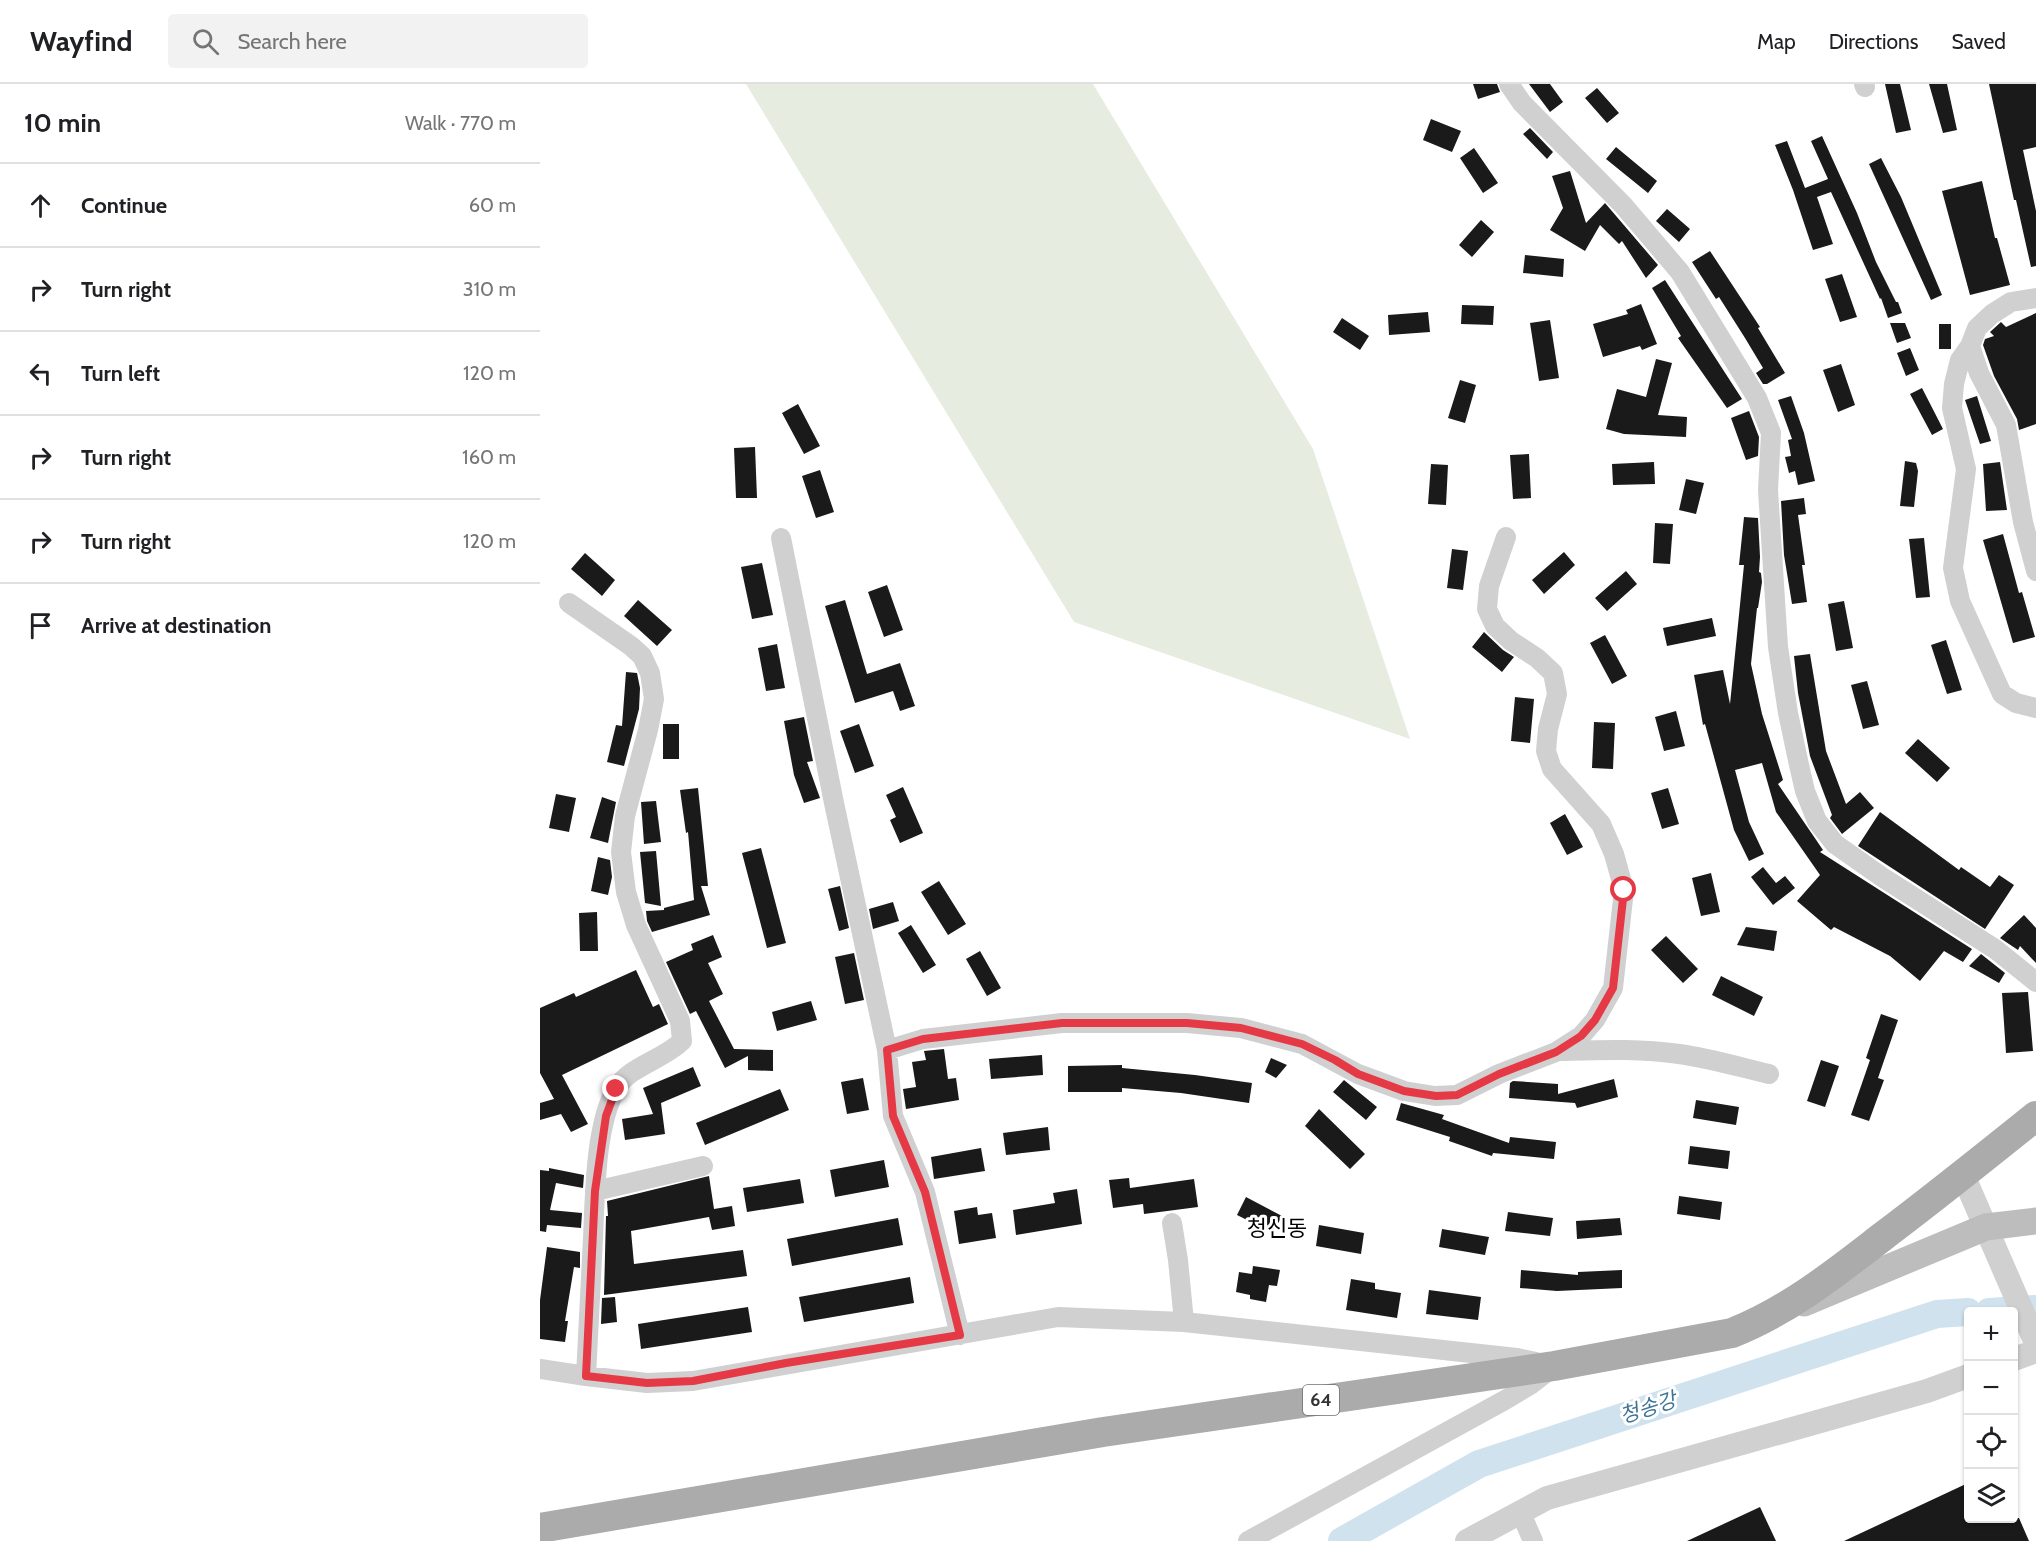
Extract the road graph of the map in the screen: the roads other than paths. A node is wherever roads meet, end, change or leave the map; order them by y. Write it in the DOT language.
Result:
graph roads {
  1 [pos="1509,84"];
  2 [pos="2036,298"];
  3 [pos="1970,346"];
  4 [pos="1506,537"];
  5 [pos="781,538"];
  6 [pos="2036,571"];
  7 [pos="569,603"];
  8 [pos="2036,708"];
  9 [pos="2036,982"];
  10 [pos="887,1050"];
  11 [pos="1556,1052"];
  12 [pos="1769,1074"];
  13 [pos="2036,1116"];
  14 [pos="703,1166"];
  15 [pos="1963,1175"];
  16 [pos="595,1191"];
  17 [pos="2036,1221"];
  18 [pos="1172,1223"];
  19 [pos="1991,1239"];
  20 [pos="1780,1310"];
  21 [pos="1184,1322"];
  22 [pos="960,1335"];
  23 [pos="2034,1342"];
  24 [pos="2018,1355"];
  25 [pos="1554,1366"];
  26 [pos="540,1369"];
  27 [pos="586,1376"];
  28 [pos="1964,1377"];
  29 [pos="1520,1511"];
  30 [pos="540,1528"];
  31 [pos="1248,1541"];
  32 [pos="1467,1541"];
  33 [pos="1533,1541"];
  1 -- 9 [label="street"];
  2 -- 3 [label="street"];
  3 -- 6 [label="street"];
  3 -- 8 [label="street"];
  4 -- 11 [label="street"];
  5 -- 10 [label="street"];
  7 -- 16 [label="street"];
  10 -- 11 [label="street"];
  10 -- 22 [label="street"];
  11 -- 12 [label="street"];
  13 -- 15 [label="main road, 64"];
  14 -- 16 [label="street"];
  15 -- 19 [label="street"];
  15 -- 20 [label="main road, 64"];
  16 -- 27 [label="street"];
  17 -- 19 [label="main road"];
  18 -- 21 [label="street"];
  19 -- 20 [label="main road"];
  19 -- 23 [label="street"];
  20 -- 25 [label="main road, 64"];
  21 -- 22 [label="street"];
  21 -- 25 [label="street"];
  22 -- 27 [label="street"];
  23 -- 24 [label="street"];
  25 -- 30 [label="main road, 64"];
  25 -- 31 [label="street"];
  26 -- 27 [label="street"];
  28 -- 29 [label="street"];
  29 -- 32 [label="street"];
  29 -- 33 [label="street"];
}
